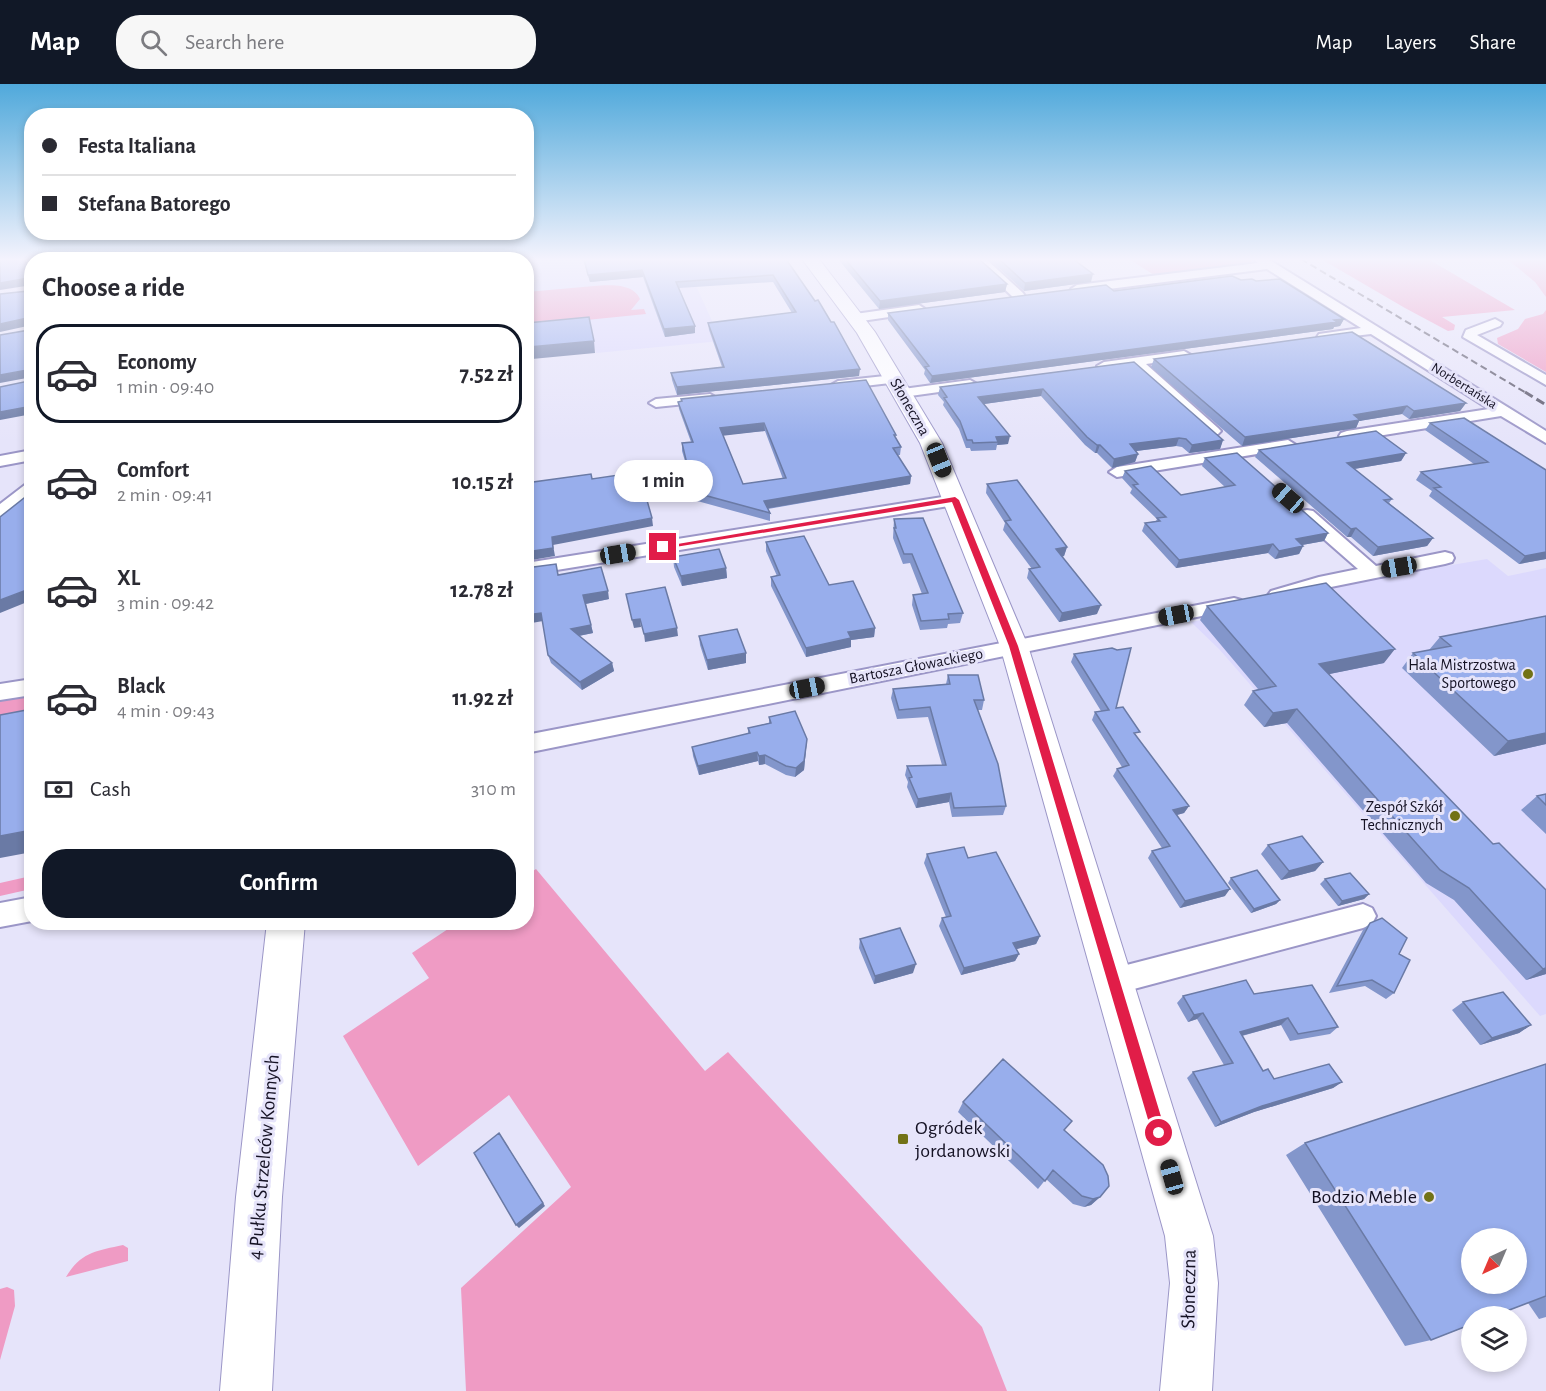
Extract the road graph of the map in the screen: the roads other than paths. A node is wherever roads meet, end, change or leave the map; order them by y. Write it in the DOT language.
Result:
graph roads {
  1 [pos="856,320"];
  2 [pos="1359,320"];
  3 [pos="1495,323"];
  4 [pos="1375,330"];
  5 [pos="1307,339"];
  6 [pos="1204,353"];
  7 [pos="1135,362"];
  8 [pos="1090,368"];
  9 [pos="1546,381"];
  10 [pos="987,382"];
  11 [pos="827,386"];
  12 [pos="898,386"];
  13 [pos="726,396"];
  14 [pos="656,403"];
  15 [pos="1504,411"];
  16 [pos="1546,438"];
  17 [pos="1329,439"];
  18 [pos="1306,442"];
  19 [pos="1238,453"];
  20 [pos="24,456"];
  21 [pos="0,461"];
  22 [pos="1256,469"];
  23 [pos="1118,472"];
  24 [pos="24,494"];
  25 [pos="955,500"];
  26 [pos="1291,501"];
  27 [pos="0,512"];
  28 [pos="1445,558"];
  29 [pos="534,568"];
  30 [pos="1372,572"];
  31 [pos="1014,646"];
  32 [pos="24,688"];
  33 [pos="0,692"];
  34 [pos="534,742"];
  35 [pos="24,910"];
  36 [pos="0,915"];
  37 [pos="1363,916"];
  38 [pos="285,930"];
  39 [pos="1115,981"];
  40 [pos="246,1391"];
  41 [pos="1186,1391"];
  1 -- 12 [label="street, Słoneczna"];
  2 -- 4 [label="street, Norbertańska"];
  3 -- 9 [label="street"];
  4 -- 5 [label="street"];
  4 -- 15 [label="street, Norbertańska"];
  6 -- 7 [label="street"];
  7 -- 8 [label="street"];
  7 -- 19 [label="street"];
  10 -- 12 [label="street"];
  11 -- 12 [label="street"];
  12 -- 25 [label="street, Słoneczna"];
  13 -- 14 [label="street"];
  15 -- 16 [label="street, Norbertańska"];
  15 -- 17 [label="street"];
  18 -- 19 [label="street"];
  19 -- 22 [label="street"];
  19 -- 23 [label="street"];
  20 -- 21 [label="street"];
  24 -- 27 [label="street"];
  25 -- 29 [label="street"];
  25 -- 31 [label="street, Słoneczna"];
  26 -- 30 [label="street"];
  28 -- 30 [label="street, Bartosza Głowackiego"];
  30 -- 31 [label="street, Bartosza Głowackiego"];
  31 -- 34 [label="street, Bartosza Głowackiego"];
  31 -- 39 [label="street, Słoneczna"];
  32 -- 33 [label="street"];
  35 -- 36 [label="street"];
  37 -- 39 [label="street"];
  38 -- 40 [label="street, 4 Pułku Strzelców Konnych"];
  39 -- 41 [label="street, Słoneczna"];
}
